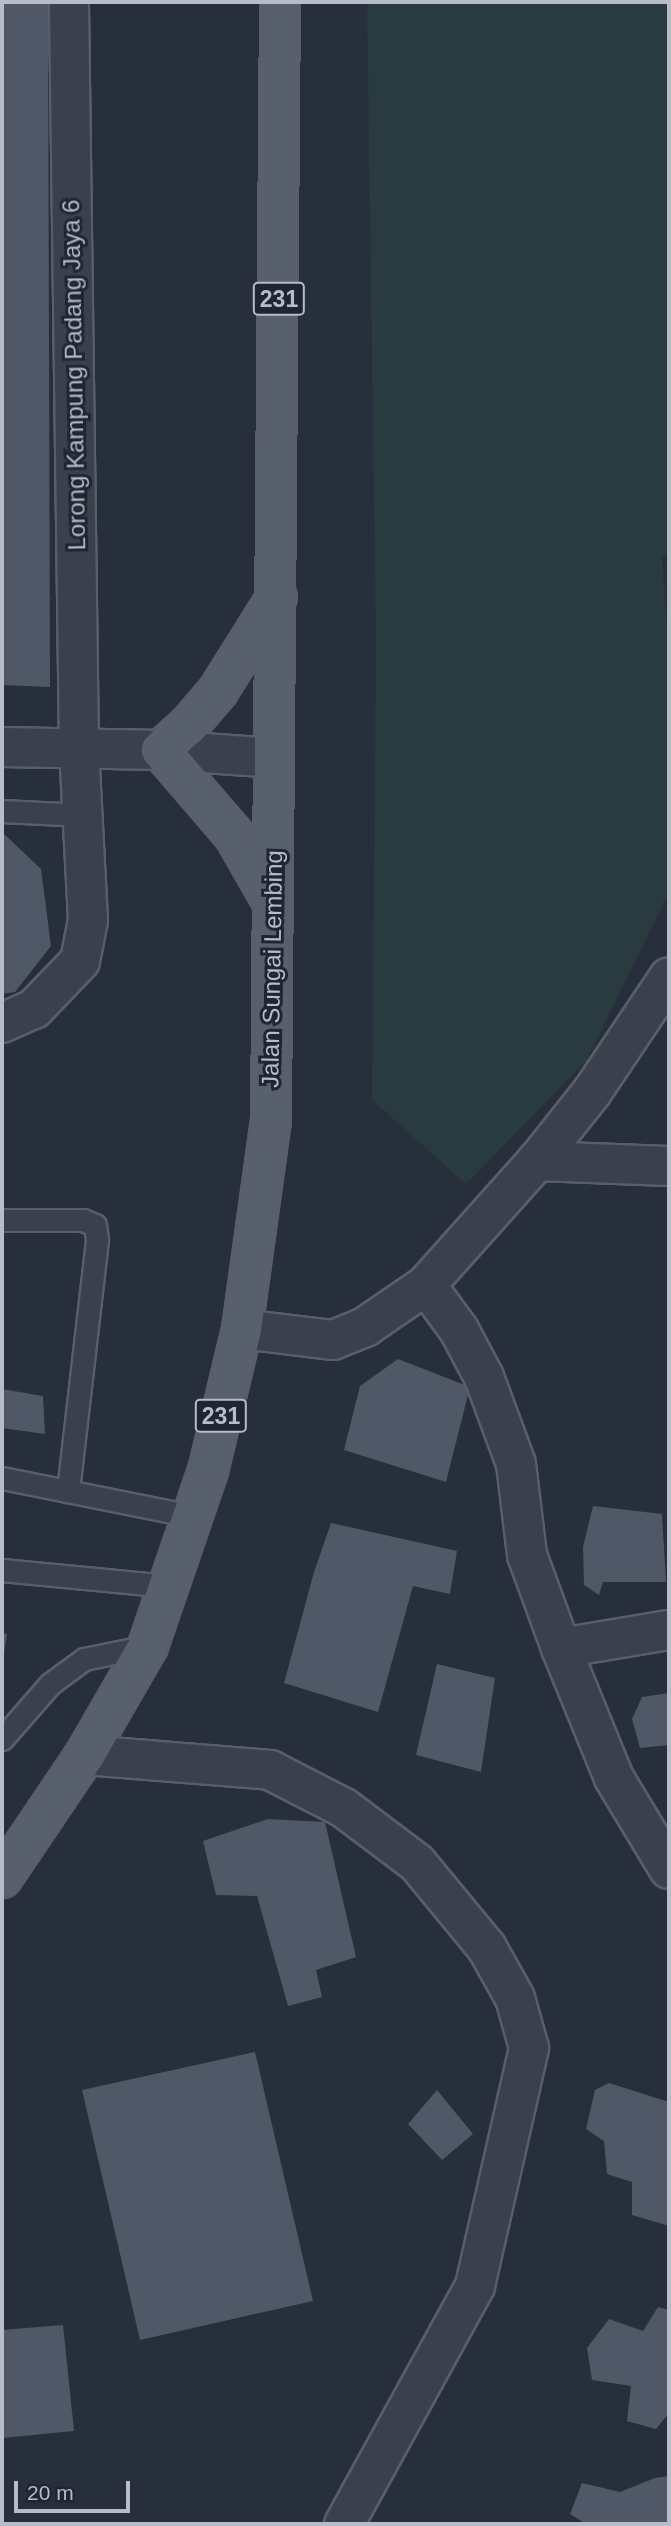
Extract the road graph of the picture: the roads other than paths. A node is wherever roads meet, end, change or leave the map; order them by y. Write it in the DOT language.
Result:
graph roads {
  1 [pos="69,2"];
  2 [pos="279,2"];
  3 [pos="277,597"];
  4 [pos="2,747"];
  5 [pos="79,748"];
  6 [pos="161,750"];
  7 [pos="274,758"];
  8 [pos="2,811"];
  9 [pos="83,815"];
  10 [pos="274,905"];
  11 [pos="669,977"];
  12 [pos="2,1023"];
  13 [pos="537,1161"];
  14 [pos="669,1166"];
  15 [pos="2,1220"];
  16 [pos="425,1285"];
  17 [pos="242,1329"];
  18 [pos="2,1478"];
  19 [pos="68,1491"];
  20 [pos="193,1516"];
  21 [pos="2,1570"];
  22 [pos="169,1586"];
  23 [pos="669,1630"];
  24 [pos="148,1646"];
  25 [pos="561,1648"];
  26 [pos="2,1739"];
  27 [pos="85,1755"];
  28 [pos="669,1869"];
  29 [pos="2,1878"];
  30 [pos="344,2524"];
  1 -- 5 [label="street, Lorong Kampung Padang Jaya 6"];
  2 -- 3 [label="main road, Jalan Sungai Lembing / 231"];
  3 -- 6 [label="main road"];
  3 -- 7 [label="main road, Jalan Sungai Lembing / 231"];
  4 -- 5 [label="street"];
  5 -- 6 [label="street"];
  5 -- 9 [label="street, Lorong Kampung Padang Jaya 6"];
  6 -- 7 [label="street"];
  6 -- 10 [label="main road"];
  7 -- 10 [label="main road, Jalan Sungai Lembing / 231"];
  8 -- 9 [label="lane"];
  9 -- 12 [label="street, Lorong Kampung Padang Jaya 6"];
  10 -- 17 [label="main road, Jalan Sungai Lembing / 231"];
  11 -- 13 [label="street"];
  13 -- 14 [label="street"];
  13 -- 16 [label="street"];
  15 -- 19 [label="lane"];
  16 -- 17 [label="street"];
  16 -- 25 [label="street"];
  17 -- 20 [label="main road, Jalan Sungai Lembing / 231"];
  18 -- 19 [label="lane"];
  19 -- 20 [label="lane"];
  20 -- 22 [label="main road, Jalan Sungai Lembing / 231"];
  21 -- 22 [label="lane"];
  22 -- 24 [label="main road, Jalan Sungai Lembing / 231"];
  23 -- 25 [label="street"];
  24 -- 26 [label="lane"];
  24 -- 27 [label="main road, Jalan Sungai Lembing / 231"];
  25 -- 28 [label="street"];
  27 -- 29 [label="main road, Jalan Sungai Lembing / 231"];
  27 -- 30 [label="street"];
}
